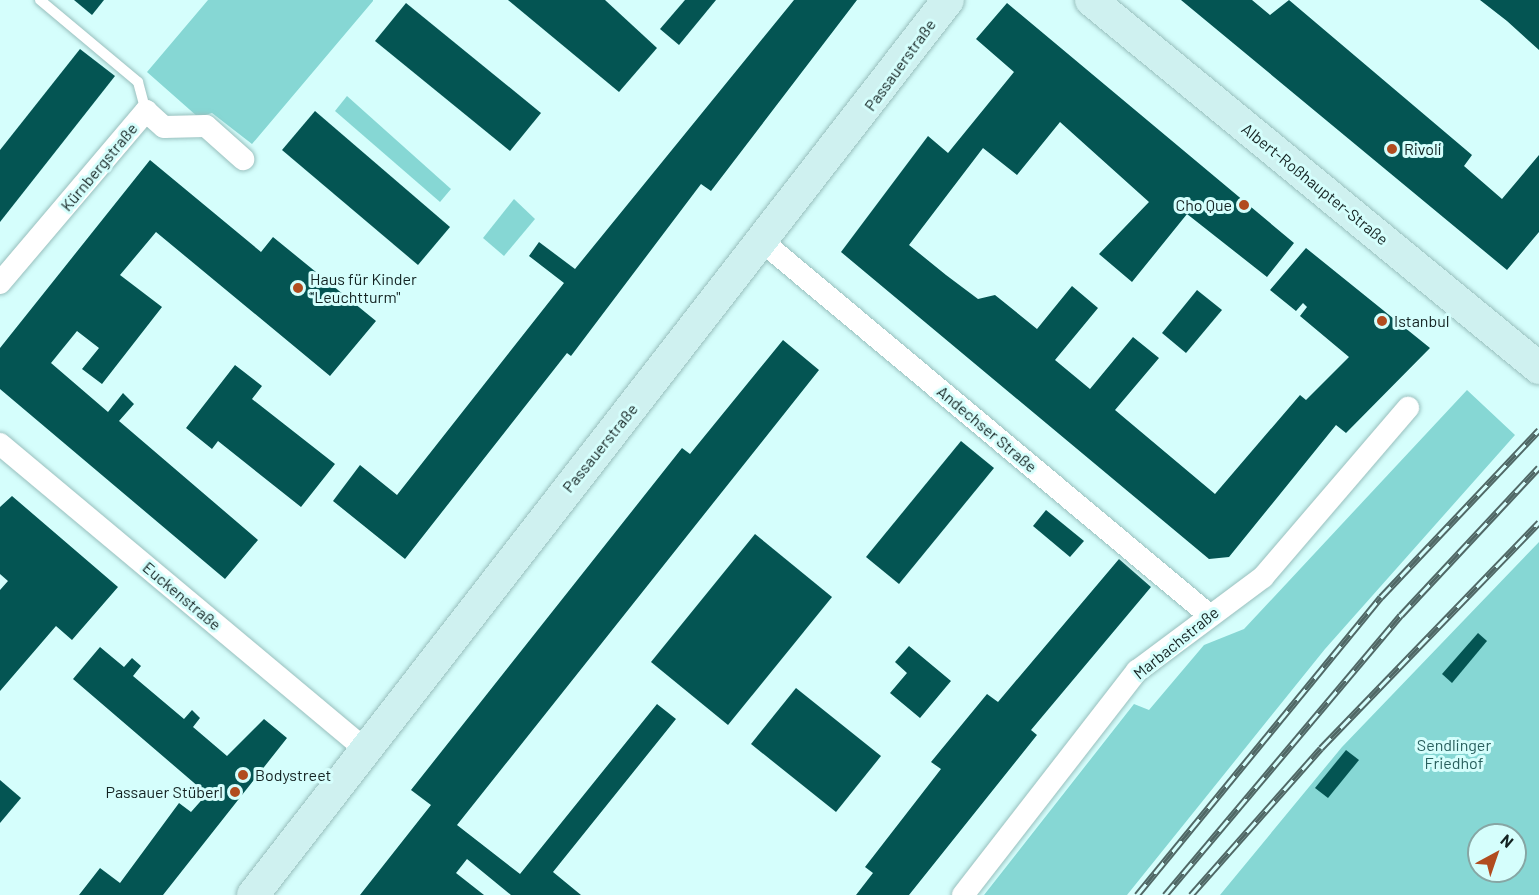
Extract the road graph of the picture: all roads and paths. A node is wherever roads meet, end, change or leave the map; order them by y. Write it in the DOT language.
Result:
graph roads {
  1 [pos="40,0"];
  2 [pos="948,0"];
  3 [pos="1091,0"];
  4 [pos="146,111"];
  5 [pos="243,159"];
  6 [pos="764,243"];
  7 [pos="0,283"];
  8 [pos="1539,368"];
  9 [pos="1407,408"];
  10 [pos="0,444"];
  11 [pos="1209,615"];
  12 [pos="364,748"];
  13 [pos="253,895"];
  14 [pos="963,895"];
  1 -- 4 [label="lane"];
  2 -- 6 [label="street, Passauerstraße"];
  3 -- 8 [label="street, Albert-Roßhaupter-Straße"];
  4 -- 5 [label="street, Kürnbergstraße"];
  4 -- 7 [label="street, Kürnbergstraße"];
  6 -- 11 [label="street, Andechser Straße"];
  6 -- 12 [label="street, Passauerstraße"];
  9 -- 11 [label="street, Marbachstraße"];
  10 -- 12 [label="street, Euckenstraße"];
  11 -- 14 [label="street, Marbachstraße"];
  12 -- 13 [label="street, Passauerstraße"];
}
